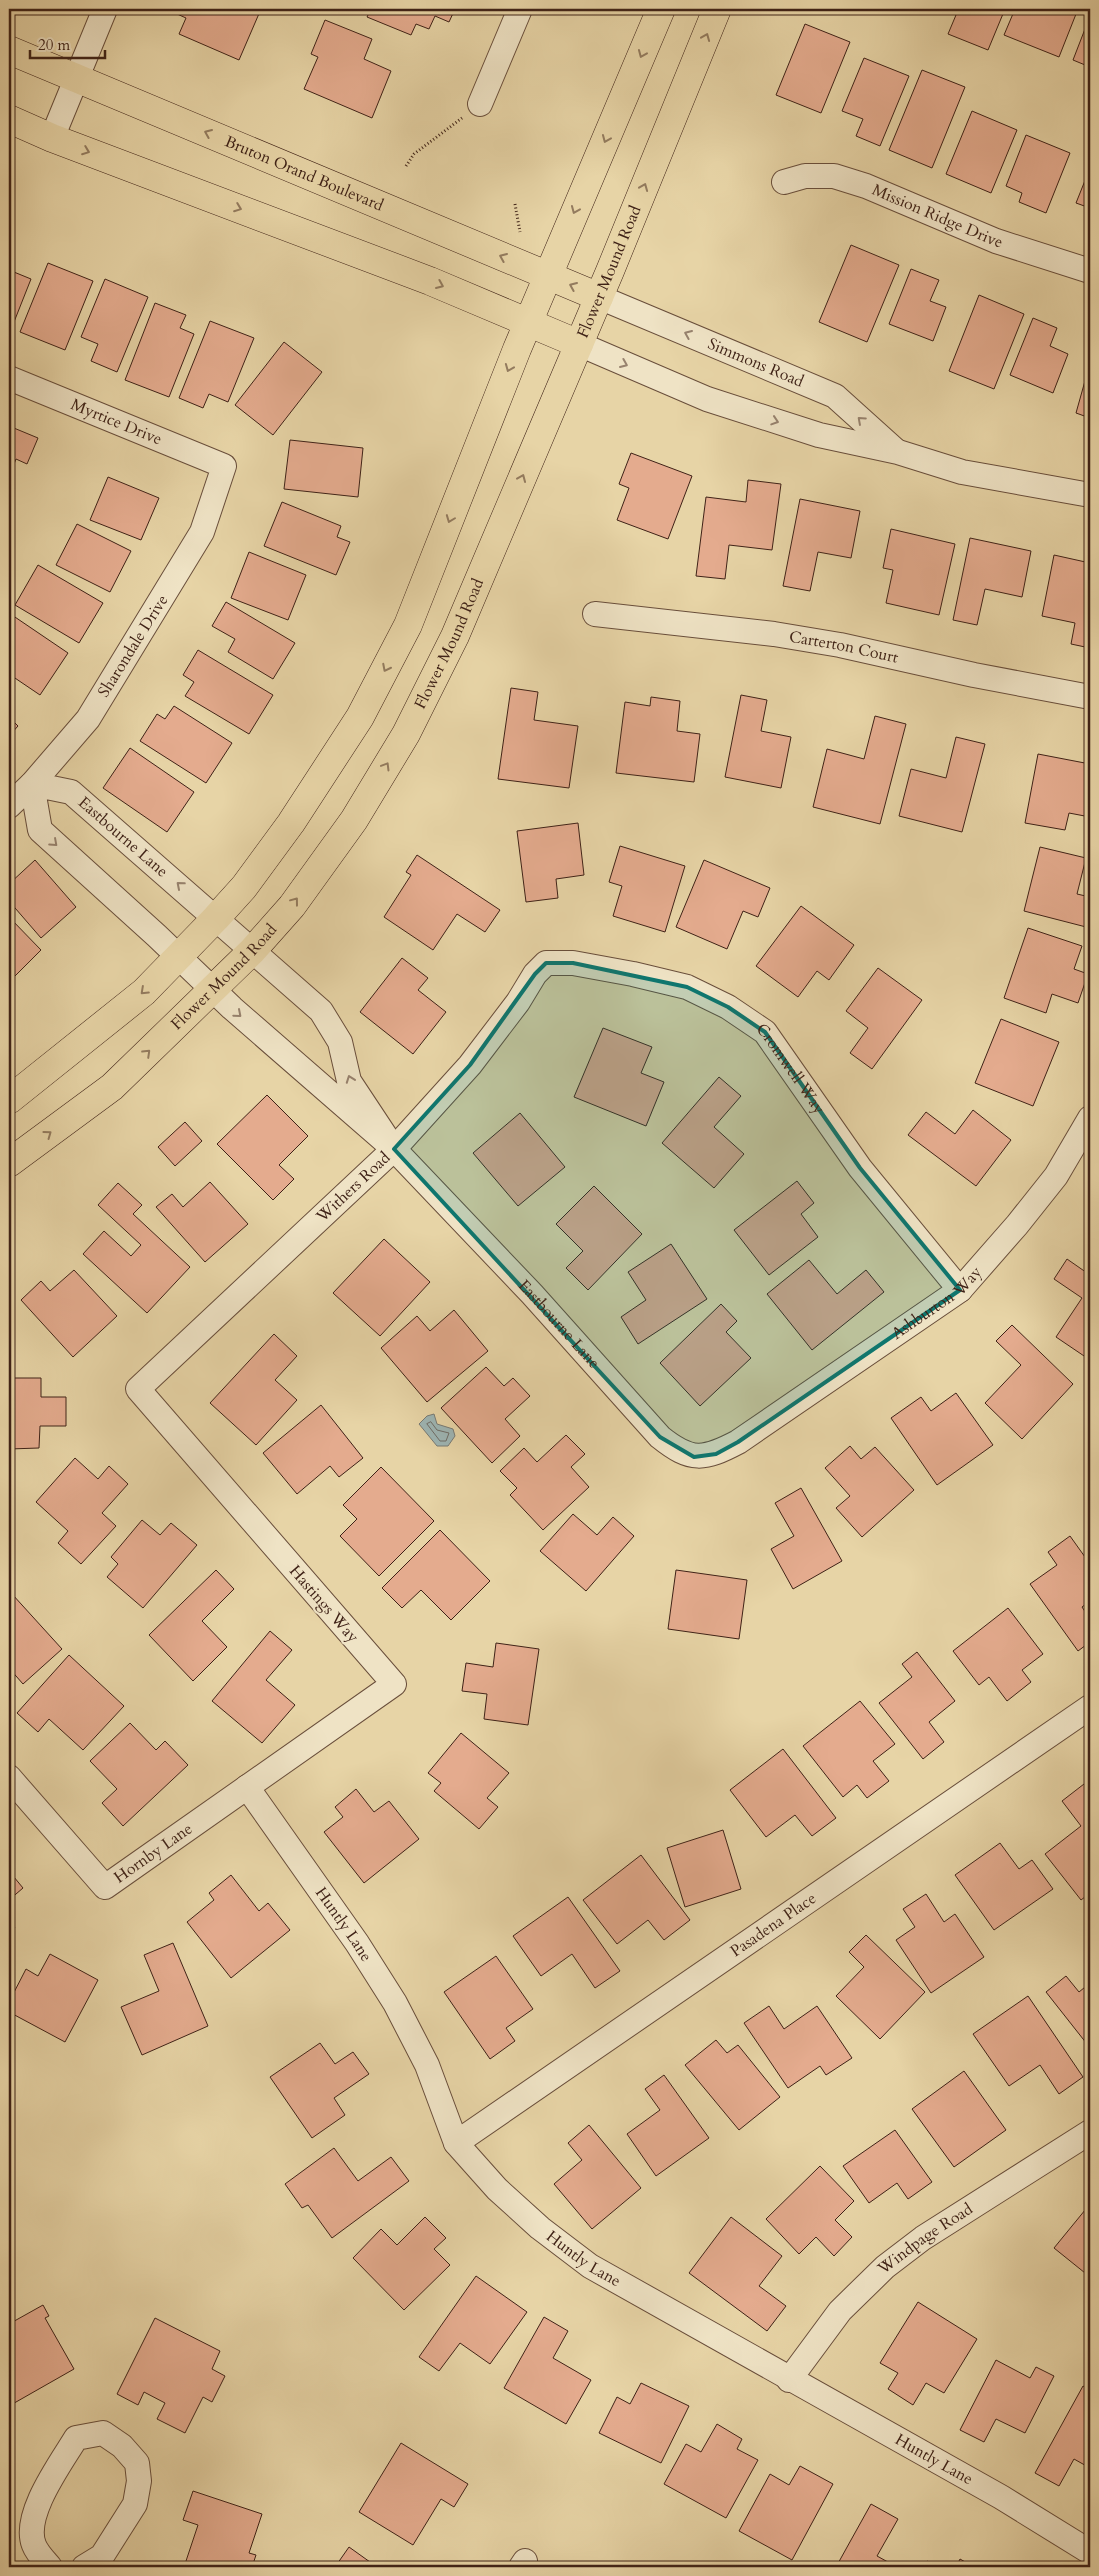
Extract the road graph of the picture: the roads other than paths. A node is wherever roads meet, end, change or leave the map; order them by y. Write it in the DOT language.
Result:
graph roads {
  1 [pos="105,9"];
  2 [pos="520,9"];
  3 [pos="661,9"];
  4 [pos="717,9"];
  5 [pos="9,50"];
  6 [pos="76,78"];
  7 [pos="480,104"];
  8 [pos="9,119"];
  9 [pos="52,138"];
  10 [pos="784,182"];
  11 [pos="1090,271"];
  12 [pos="548,275"];
  13 [pos="599,297"];
  14 [pos="528,323"];
  15 [pos="579,344"];
  16 [pos="9,378"];
  17 [pos="898,452"];
  18 [pos="224,466"];
  19 [pos="1090,495"];
  20 [pos="595,614"];
  21 [pos="1090,697"];
  22 [pos="32,784"];
  23 [pos="9,806"];
  24 [pos="216,918"];
  25 [pos="252,951"];
  26 [pos="178,956"];
  27 [pos="546,963"];
  28 [pos="212,989"];
  29 [pos="9,1100"];
  30 [pos="1090,1118"];
  31 [pos="394,1149"];
  32 [pos="9,1163"];
  33 [pos="960,1290"];
  34 [pos="138,1389"];
  35 [pos="738,1442"];
  36 [pos="1090,1707"];
  37 [pos="9,1777"];
  38 [pos="247,1787"];
  39 [pos="1090,2132"];
  40 [pos="456,2143"];
  41 [pos="788,2380"];
  42 [pos="1090,2552"];
  43 [pos="50,2567"];
  44 [pos="84,2567"];
  1 -- 6 [label="street"];
  2 -- 7 [label="street"];
  3 -- 12 [label="main road, one-way"];
  13 -- 4 [label="main road, Flower Mound Road, one-way"];
  5 -- 6 [label="main road, Bruton Orand Boulevard"];
  6 -- 9 [label="street"];
  12 -- 6 [label="main road, Bruton Orand Boulevard, one-way"];
  8 -- 9 [label="main road"];
  9 -- 14 [label="main road, one-way"];
  10 -- 11 [label="street, Mission Ridge Drive"];
  13 -- 12 [label="main road, Bruton Orand Boulevard, one-way"];
  12 -- 14 [label="main road"];
  13 -- 15 [label="main road, Flower Mound Road"];
  17 -- 13 [label="street, Simmons Road, one-way"];
  14 -- 15 [label="main road"];
  14 -- 24 [label="main road, one-way"];
  15 -- 17 [label="street, Simmons Road, one-way"];
  25 -- 15 [label="main road, Flower Mound Road, one-way"];
  16 -- 18 [label="street, Myrtice Drive"];
  17 -- 19 [label="street, Simmons Road"];
  18 -- 22 [label="street, Sharondale Drive"];
  20 -- 21 [label="street, Carterton Court"];
  22 -- 23 [label="street, Sharondale Drive"];
  24 -- 22 [label="street, Eastbourne Lane, one-way"];
  22 -- 26 [label="street, Eastbourne Lane, one-way"];
  24 -- 25 [label="street, Eastbourne Lane"];
  24 -- 26 [label="main road"];
  25 -- 28 [label="main road, Flower Mound Road"];
  31 -- 25 [label="street, Eastbourne Lane, one-way"];
  26 -- 28 [label="street, Eastbourne Lane"];
  26 -- 29 [label="main road, one-way"];
  27 -- 31 [label="street, Withers Road"];
  27 -- 33 [label="street, Cromwell Way"];
  28 -- 31 [label="street, Eastbourne Lane, one-way"];
  32 -- 28 [label="main road, Flower Mound Road, one-way"];
  30 -- 33 [label="street, Ashburton Way"];
  31 -- 34 [label="street, Withers Road"];
  31 -- 35 [label="street, Eastbourne Lane"];
  33 -- 35 [label="street, Ashburton Way"];
  34 -- 38 [label="street, Hastings Way"];
  36 -- 40 [label="street, Pasadena Place"];
  37 -- 38 [label="street, Hornby Lane"];
  38 -- 40 [label="street, Huntly Lane"];
  39 -- 41 [label="street, Windpage Road"];
  40 -- 41 [label="street, Huntly Lane"];
  41 -- 42 [label="street, Huntly Lane"];
  43 -- 44 [label="street"];
}
